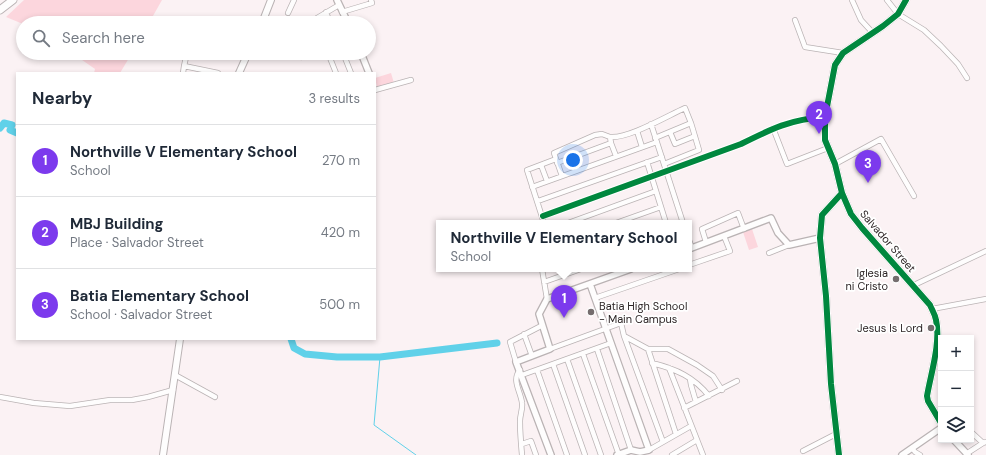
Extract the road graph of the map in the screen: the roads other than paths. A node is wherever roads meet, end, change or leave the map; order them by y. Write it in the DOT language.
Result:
graph roads {
  1 [pos="12,0"];
  2 [pos="271,0"];
  3 [pos="294,0"];
  4 [pos="371,0"];
  5 [pos="852,0"];
  6 [pos="887,0"];
  7 [pos="906,0"];
  8 [pos="338,2"];
  9 [pos="0,10"];
  10 [pos="326,12"];
  11 [pos="342,12"];
  12 [pos="288,13"];
  13 [pos="898,14"];
  14 [pos="265,16"];
  15 [pos="320,16"];
  16 [pos="327,16"];
  17 [pos="344,16"];
  18 [pos="795,20"];
  19 [pos="873,33"];
  20 [pos="843,53"];
  21 [pos="185,60"];
  22 [pos="245,60"];
  23 [pos="331,60"];
  24 [pos="346,60"];
  25 [pos="364,60"];
  26 [pos="184,66"];
  27 [pos="182,72"];
  28 [pos="213,72"];
  29 [pos="239,72"];
  30 [pos="336,72"];
  31 [pos="351,72"];
  32 [pos="369,72"];
  33 [pos="968,78"];
  34 [pos="411,80"];
  35 [pos="376,90"];
  36 [pos="825,117"];
  37 [pos="691,123"];
  38 [pos="651,124"];
  39 [pos="773,128"];
  40 [pos="637,131"];
  41 [pos="670,132"];
  42 [pos="695,136"];
  43 [pos="610,137"];
  44 [pos="656,140"];
  45 [pos="611,143"];
  46 [pos="642,147"];
  47 [pos="828,148"];
  48 [pos="616,156"];
  49 [pos="662,157"];
  50 [pos="557,161"];
  51 [pos="647,162"];
  52 [pos="664,164"];
  53 [pos="835,164"];
  54 [pos="541,165"];
  55 [pos="667,172"];
  56 [pos="562,176"];
  57 [pos="652,177"];
  58 [pos="548,181"];
  59 [pos="532,186"];
  60 [pos="656,192"];
  61 [pos="842,193"];
  62 [pos="914,196"];
  63 [pos="538,201"];
  64 [pos="661,207"];
  65 [pos="542,216"];
  66 [pos="543,220"];
  67 [pos="577,220"];
  68 [pos="624,220"];
  69 [pos="664,220"];
  70 [pos="682,220"];
  71 [pos="744,229"];
  72 [pos="724,236"];
  73 [pos="820,238"];
  74 [pos="706,242"];
  75 [pos="789,245"];
  76 [pos="692,247"];
  77 [pos="986,252"];
  78 [pos="769,253"];
  79 [pos="692,264"];
  80 [pos="542,272"];
  81 [pos="572,272"];
  82 [pos="624,272"];
  83 [pos="670,272"];
  84 [pos="544,282"];
  85 [pos="590,284"];
  86 [pos="914,285"];
  87 [pos="595,298"];
  88 [pos="547,299"];
  89 [pos="986,299"];
  90 [pos="932,309"];
  91 [pos="542,326"];
  92 [pos="606,329"];
  93 [pos="524,334"];
  94 [pos="624,336"];
  95 [pos="180,340"];
  96 [pos="611,343"];
  97 [pos="596,348"];
  98 [pos="550,349"];
  99 [pos="648,349"];
  100 [pos="583,354"];
  101 [pos="532,356"];
  102 [pos="567,359"];
  103 [pos="516,362"];
  104 [pos="652,363"];
  105 [pos="553,364"];
  106 [pos="669,368"];
  107 [pos="536,370"];
  108 [pos="521,373"];
  109 [pos="175,375"];
  110 [pos="690,378"];
  111 [pos="737,381"];
  112 [pos="173,390"];
  113 [pos="722,390"];
  114 [pos="709,396"];
  115 [pos="0,397"];
  116 [pos="215,397"];
  117 [pos="530,399"];
  118 [pos="696,402"];
  119 [pos="522,403"];
  120 [pos="684,408"];
  121 [pos="938,418"];
  122 [pos="691,426"];
  123 [pos="938,430"];
  124 [pos="676,434"];
  125 [pos="836,434"];
  126 [pos="974,434"];
  127 [pos="697,440"];
  128 [pos="663,442"];
  129 [pos="984,442"];
  130 [pos="957,443"];
  131 [pos="522,444"];
  132 [pos="912,448"];
  133 [pos="631,450"];
  134 [pos="649,450"];
  135 [pos="803,451"];
  136 [pos="967,454"];
  137 [pos="163,455"];
  138 [pos="522,455"];
  139 [pos="536,455"];
  140 [pos="551,455"];
  141 [pos="567,455"];
  142 [pos="585,455"];
  143 [pos="601,455"];
  144 [pos="618,455"];
  145 [pos="672,455"];
  146 [pos="703,455"];
  147 [pos="839,455"];
  148 [pos="902,455"];
  149 [pos="920,455"];
  1 -- 9 [label="main road"];
  2 -- 14 [label="main road"];
  3 -- 12 [label="street"];
  4 -- 11 [label="street"];
  5 -- 19 [label="street"];
  6 -- 13 [label="street"];
  7 -- 13 [label="street, Salvador Street"];
  8 -- 10 [label="street"];
  8 -- 11 [label="street"];
  10 -- 15 [label="street"];
  10 -- 16 [label="street"];
  11 -- 17 [label="street"];
  13 -- 19 [label="street, Salvador Street"];
  13 -- 33 [label="street"];
  18 -- 20 [label="street"];
  19 -- 20 [label="street, Salvador Street"];
  20 -- 36 [label="street, Salvador Street"];
  21 -- 26 [label="street"];
  22 -- 29 [label="main road"];
  23 -- 30 [label="street"];
  24 -- 31 [label="street"];
  25 -- 32 [label="street"];
  26 -- 27 [label="street"];
  26 -- 28 [label="street"];
  34 -- 35 [label="street"];
  36 -- 39 [label="street"];
  36 -- 47 [label="street, Salvador Street"];
  37 -- 38 [label="street"];
  37 -- 41 [label="street"];
  37 -- 42 [label="street"];
  38 -- 40 [label="street"];
  38 -- 44 [label="street"];
  39 -- 47 [label="street"];
  39 -- 55 [label="street"];
  40 -- 43 [label="street"];
  40 -- 46 [label="street"];
  41 -- 42 [label="street"];
  41 -- 44 [label="street"];
  42 -- 52 [label="street"];
  43 -- 45 [label="street"];
  43 -- 50 [label="street"];
  44 -- 46 [label="street"];
  44 -- 49 [label="street"];
  45 -- 48 [label="street"];
  45 -- 50 [label="street"];
  46 -- 48 [label="street"];
  47 -- 53 [label="street, Salvador Street"];
  48 -- 56 [label="street"];
  49 -- 51 [label="street"];
  49 -- 52 [label="street"];
  50 -- 54 [label="street"];
  50 -- 56 [label="street"];
  51 -- 57 [label="street"];
  51 -- 63 [label="street"];
  52 -- 55 [label="street"];
  53 -- 61 [label="street, Salvador Street"];
  53 -- 62 [label="street"];
  54 -- 58 [label="street"];
  54 -- 59 [label="street"];
  55 -- 57 [label="street"];
  55 -- 70 [label="street"];
  56 -- 58 [label="street"];
  57 -- 60 [label="street"];
  57 -- 65 [label="street"];
  58 -- 59 [label="street"];
  59 -- 63 [label="street"];
  60 -- 64 [label="street"];
  60 -- 67 [label="street"];
  61 -- 73 [label="street"];
  61 -- 86 [label="street, Salvador Street"];
  63 -- 65 [label="street"];
  64 -- 68 [label="street"];
  64 -- 69 [label="street"];
  65 -- 66 [label="street"];
  71 -- 72 [label="street"];
  71 -- 74 [label="street"];
  71 -- 75 [label="street"];
  72 -- 74 [label="street"];
  72 -- 79 [label="street"];
  73 -- 75 [label="street"];
  73 -- 125 [label="street"];
  74 -- 76 [label="street"];
  75 -- 78 [label="street"];
  77 -- 86 [label="street"];
  80 -- 84 [label="street"];
  81 -- 84 [label="street"];
  82 -- 85 [label="street"];
  83 -- 87 [label="street"];
  84 -- 88 [label="street"];
  85 -- 87 [label="street"];
  85 -- 88 [label="street"];
  86 -- 90 [label="street, Salvador Street"];
  87 -- 92 [label="street"];
  88 -- 91 [label="street"];
  89 -- 90 [label="street"];
  90 -- 121 [label="street, Salvador Street"];
  91 -- 93 [label="street"];
  91 -- 98 [label="street"];
  92 -- 94 [label="street"];
  92 -- 96 [label="street"];
  92 -- 98 [label="street"];
  93 -- 101 [label="street"];
  93 -- 103 [label="street"];
  94 -- 99 [label="street"];
  94 -- 128 [label="street"];
  95 -- 109 [label="main road"];
  96 -- 97 [label="street"];
  96 -- 134 [label="street"];
  97 -- 100 [label="street"];
  97 -- 133 [label="street"];
  98 -- 101 [label="street"];
  99 -- 104 [label="street"];
  99 -- 113 [label="street"];
  100 -- 102 [label="street"];
  100 -- 144 [label="street"];
  101 -- 103 [label="street"];
  102 -- 105 [label="street"];
  102 -- 143 [label="street"];
  103 -- 108 [label="street"];
  104 -- 106 [label="street"];
  104 -- 124 [label="street"];
  105 -- 107 [label="street"];
  105 -- 142 [label="street"];
  106 -- 110 [label="street"];
  106 -- 120 [label="street"];
  107 -- 108 [label="street"];
  107 -- 141 [label="street"];
  108 -- 117 [label="street"];
  108 -- 119 [label="street"];
  109 -- 112 [label="main road"];
  109 -- 116 [label="street"];
  110 -- 114 [label="street"];
  110 -- 118 [label="street"];
  111 -- 113 [label="street"];
  112 -- 115 [label="street"];
  112 -- 137 [label="main road"];
  113 -- 114 [label="street"];
  114 -- 118 [label="street"];
  117 -- 119 [label="street"];
  117 -- 140 [label="street"];
  118 -- 120 [label="street"];
  119 -- 131 [label="street"];
  120 -- 122 [label="street"];
  122 -- 124 [label="street"];
  122 -- 127 [label="street"];
  123 -- 132 [label="street"];
  124 -- 128 [label="street"];
  125 -- 135 [label="street"];
  125 -- 147 [label="street"];
  126 -- 129 [label="street"];
  127 -- 145 [label="street"];
  127 -- 146 [label="street"];
  128 -- 134 [label="street"];
  129 -- 136 [label="street"];
  130 -- 136 [label="street"];
  131 -- 138 [label="street"];
  131 -- 139 [label="street"];
  132 -- 148 [label="street"];
  132 -- 149 [label="street"];
  133 -- 134 [label="street"];
  133 -- 144 [label="street"];
}
